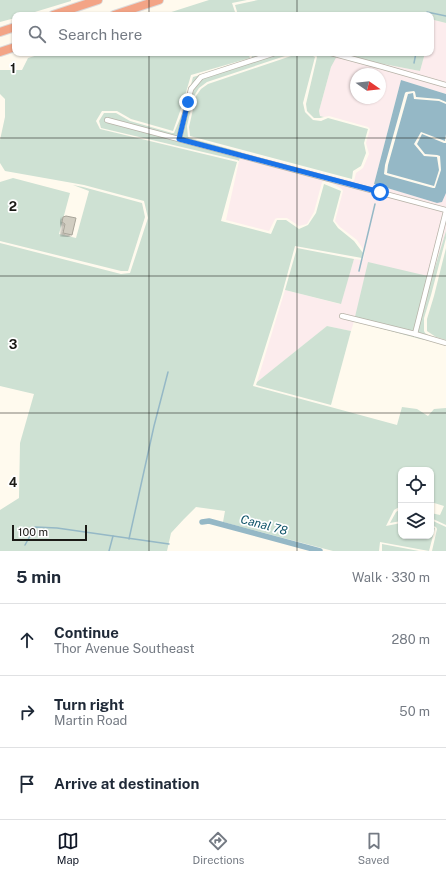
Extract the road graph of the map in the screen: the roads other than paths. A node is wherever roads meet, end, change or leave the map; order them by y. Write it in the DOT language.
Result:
graph roads {
  1 [pos="98,0"];
  2 [pos="159,0"];
  3 [pos="62,12"];
  4 [pos="123,12"];
  5 [pos="12,28"];
  6 [pos="0,32"];
  7 [pos="12,48"];
  8 [pos="0,52"];
  9 [pos="266,56"];
  10 [pos="342,56"];
  11 [pos="446,85"];
  12 [pos="107,120"];
  13 [pos="179,139"];
  14 [pos="446,211"];
  15 [pos="342,316"];
  16 [pos="415,334"];
  17 [pos="446,343"];
  1 -- 3 [label="highway"];
  2 -- 4 [label="highway"];
  5 -- 6 [label="highway"];
  7 -- 8 [label="highway"];
  9 -- 13 [label="street"];
  10 -- 11 [label="street"];
  12 -- 13 [label="street"];
  13 -- 14 [label="street"];
  14 -- 16 [label="street"];
  15 -- 16 [label="street"];
  16 -- 17 [label="street"];
}
